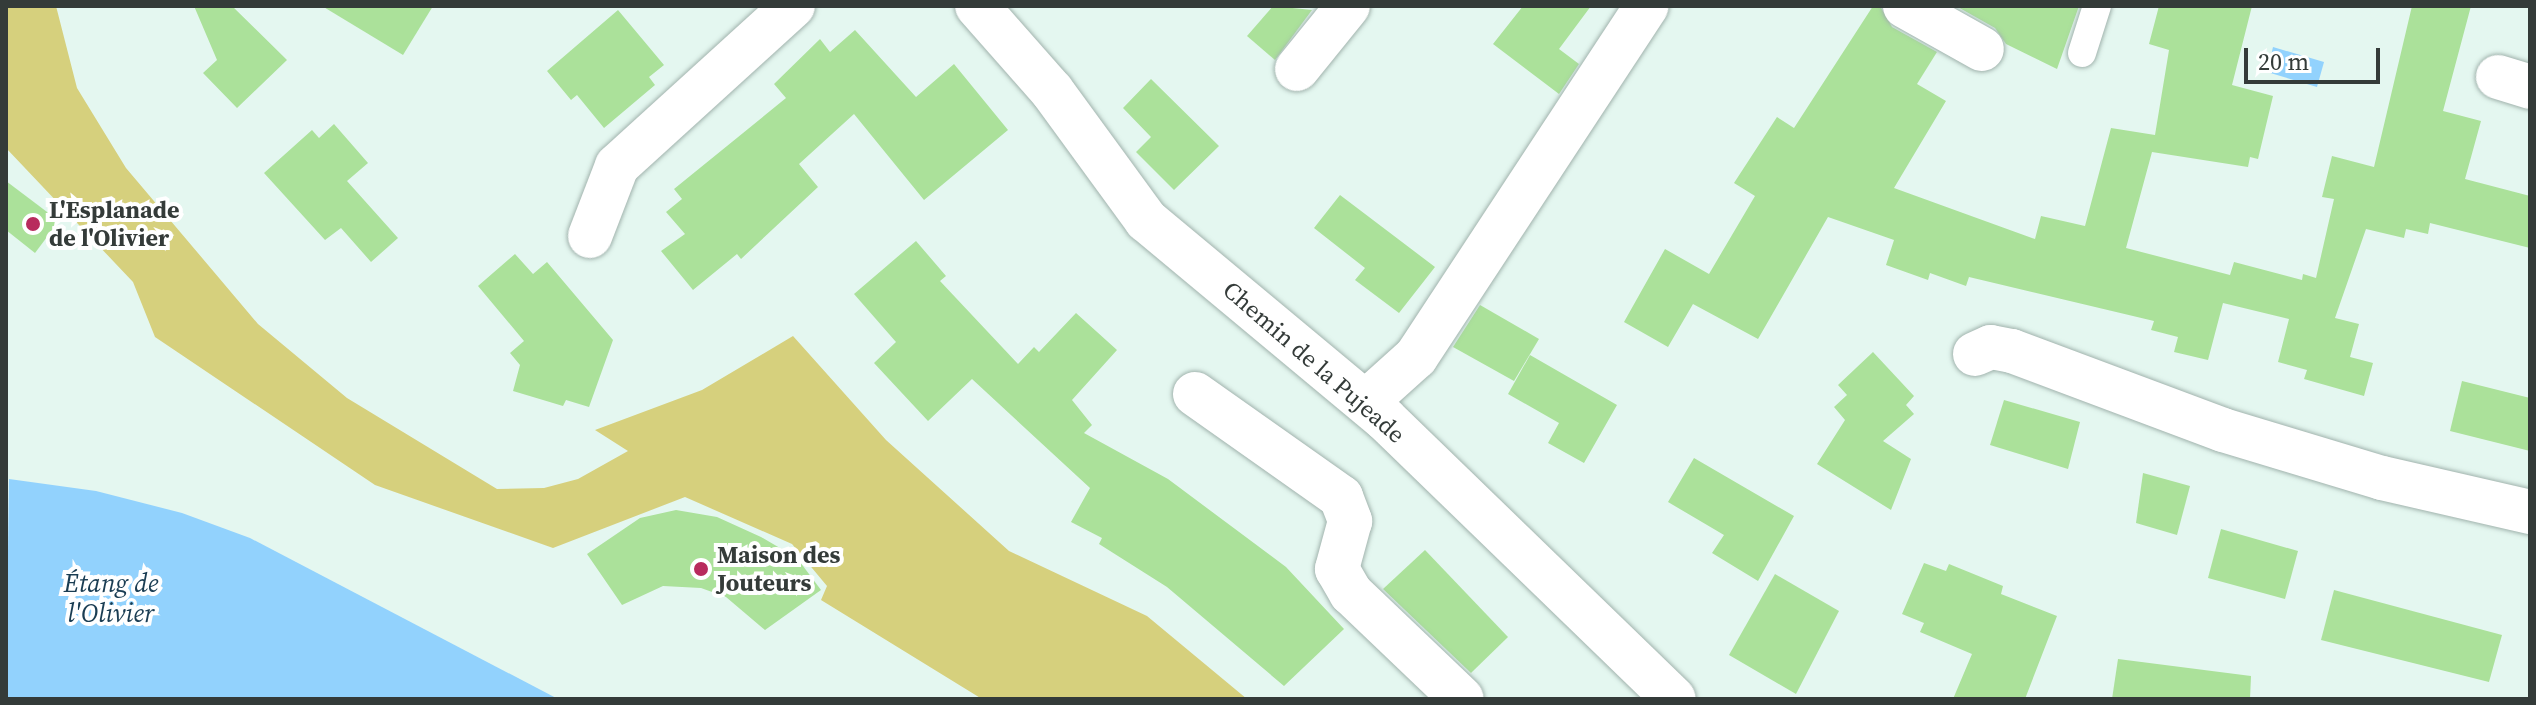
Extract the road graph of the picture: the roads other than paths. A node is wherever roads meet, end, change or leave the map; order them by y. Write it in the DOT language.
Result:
graph roads {
  1 [pos="793,6"];
  2 [pos="977,6"];
  3 [pos="1348,6"];
  4 [pos="1647,6"];
  5 [pos="1905,6"];
  6 [pos="2097,6"];
  7 [pos="1982,49"];
  8 [pos="2082,53"];
  9 [pos="1297,69"];
  10 [pos="590,236"];
  11 [pos="1975,354"];
  12 [pos="1195,394"];
  13 [pos="1366,402"];
  14 [pos="2530,512"];
  15 [pos="1462,699"];
  16 [pos="1674,699"];
  1 -- 10 [label="street"];
  2 -- 13 [label="street, Chemin de la Pujeade"];
  3 -- 9 [label="street"];
  4 -- 13 [label="street"];
  5 -- 7 [label="street"];
  6 -- 8 [label="lane"];
  11 -- 14 [label="street"];
  12 -- 15 [label="street"];
  13 -- 16 [label="street, Chemin de la Pujeade"];
}
